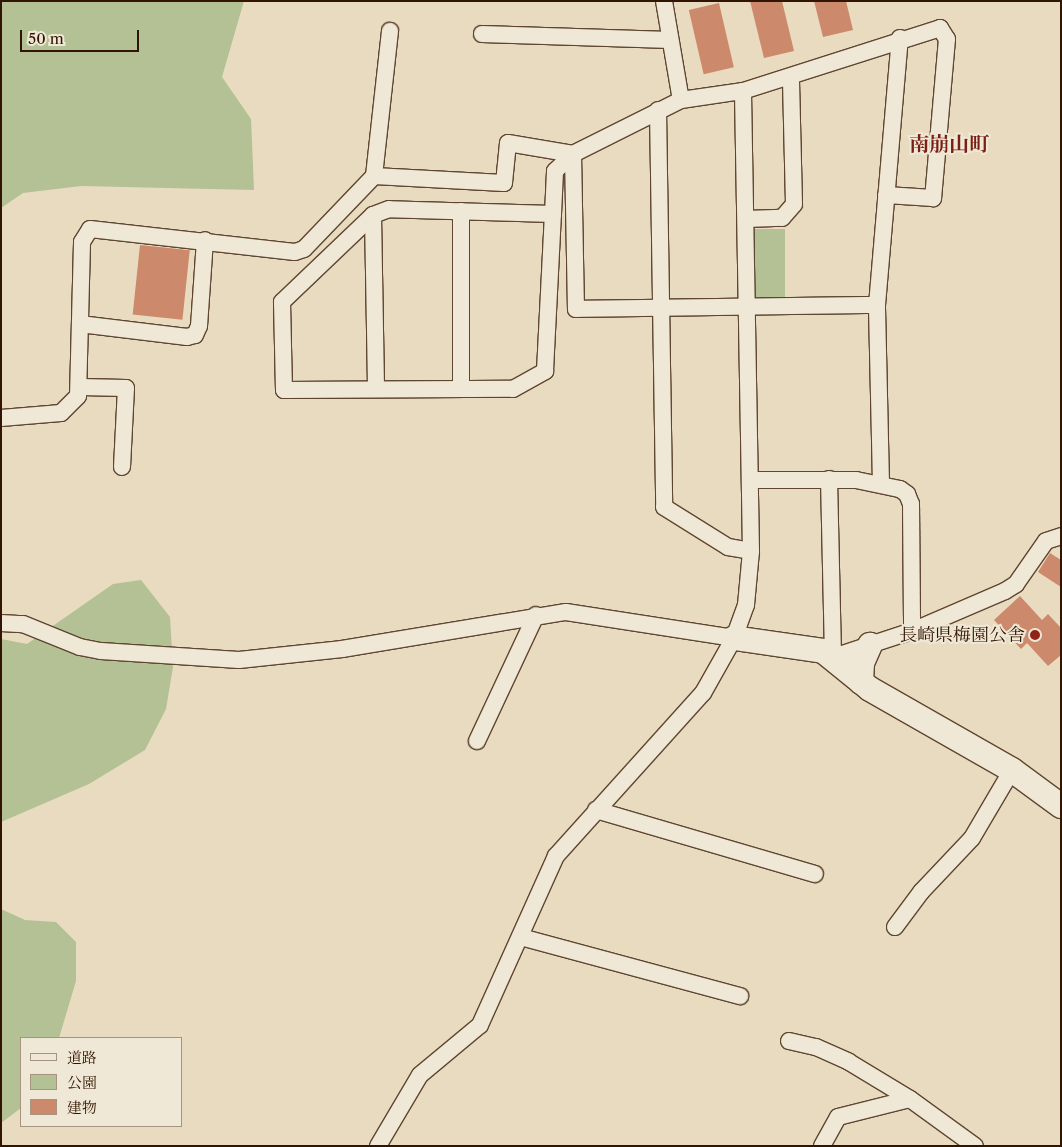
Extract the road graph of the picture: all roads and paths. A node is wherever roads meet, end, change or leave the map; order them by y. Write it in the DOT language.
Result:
graph roads {
  1 [pos="665,1"];
  2 [pos="390,31"];
  3 [pos="482,34"];
  4 [pos="900,38"];
  5 [pos="670,40"];
  6 [pos="791,78"];
  7 [pos="743,91"];
  8 [pos="681,100"];
  9 [pos="658,110"];
  10 [pos="573,154"];
  11 [pos="374,176"];
  12 [pos="886,195"];
  13 [pos="461,211"];
  14 [pos="553,214"];
  15 [pos="373,215"];
  16 [pos="746,219"];
  17 [pos="205,240"];
  18 [pos="877,305"];
  19 [pos="748,307"];
  20 [pos="661,308"];
  21 [pos="80,324"];
  22 [pos="80,387"];
  23 [pos="461,388"];
  24 [pos="376,389"];
  25 [pos="1,418"];
  26 [pos="122,467"];
  27 [pos="829,479"];
  28 [pos="750,480"];
  29 [pos="881,484"];
  30 [pos="1061,536"];
  31 [pos="751,551"];
  32 [pos="536,615"];
  33 [pos="1,624"];
  34 [pos="912,631"];
  35 [pos="734,638"];
  36 [pos="870,645"];
  37 [pos="833,657"];
  38 [pos="861,682"];
  39 [pos="477,741"];
  40 [pos="1012,770"];
  41 [pos="1061,806"];
  42 [pos="596,810"];
  43 [pos="815,874"];
  44 [pos="895,927"];
  45 [pos="521,937"];
  46 [pos="740,996"];
  47 [pos="789,1041"];
  48 [pos="910,1099"];
  49 [pos="378,1146"];
  50 [pos="822,1146"];
  51 [pos="975,1146"];
  1 -- 5 [label="street"];
  2 -- 11 [label="street"];
  3 -- 5 [label="street"];
  4 -- 6 [label="street"];
  4 -- 12 [label="street"];
  4 -- 12 [label="street"];
  5 -- 8 [label="street"];
  6 -- 7 [label="street"];
  6 -- 16 [label="street"];
  7 -- 8 [label="street"];
  7 -- 16 [label="street"];
  8 -- 9 [label="street"];
  9 -- 10 [label="street"];
  9 -- 20 [label="street"];
  10 -- 11 [label="street"];
  10 -- 14 [label="street"];
  10 -- 20 [label="street"];
  11 -- 17 [label="street"];
  12 -- 18 [label="street"];
  13 -- 14 [label="street"];
  13 -- 15 [label="street"];
  13 -- 23 [label="street"];
  14 -- 23 [label="street"];
  15 -- 24 [label="street"];
  15 -- 24 [label="street"];
  16 -- 19 [label="street"];
  17 -- 21 [label="street"];
  17 -- 21 [label="street"];
  18 -- 19 [label="street"];
  18 -- 29 [label="street"];
  19 -- 20 [label="street"];
  19 -- 28 [label="street"];
  20 -- 31 [label="street"];
  21 -- 22 [label="street"];
  22 -- 25 [label="street"];
  22 -- 26 [label="street"];
  23 -- 24 [label="street"];
  27 -- 28 [label="street"];
  27 -- 29 [label="street"];
  27 -- 37 [label="street"];
  28 -- 31 [label="street"];
  29 -- 34 [label="street"];
  30 -- 34 [label="street"];
  31 -- 35 [label="street"];
  32 -- 33 [label="street"];
  32 -- 35 [label="street"];
  32 -- 39 [label="street"];
  34 -- 36 [label="street"];
  35 -- 37 [label="street"];
  35 -- 42 [label="street"];
  36 -- 37 [label="street"];
  36 -- 38 [label="street"];
  37 -- 38 [label="street"];
  38 -- 40 [label="street"];
  40 -- 41 [label="street"];
  40 -- 44 [label="street"];
  42 -- 43 [label="street"];
  42 -- 45 [label="street"];
  45 -- 46 [label="street"];
  45 -- 49 [label="street"];
  47 -- 48 [label="street"];
  48 -- 50 [label="street"];
  48 -- 51 [label="street"];
}
